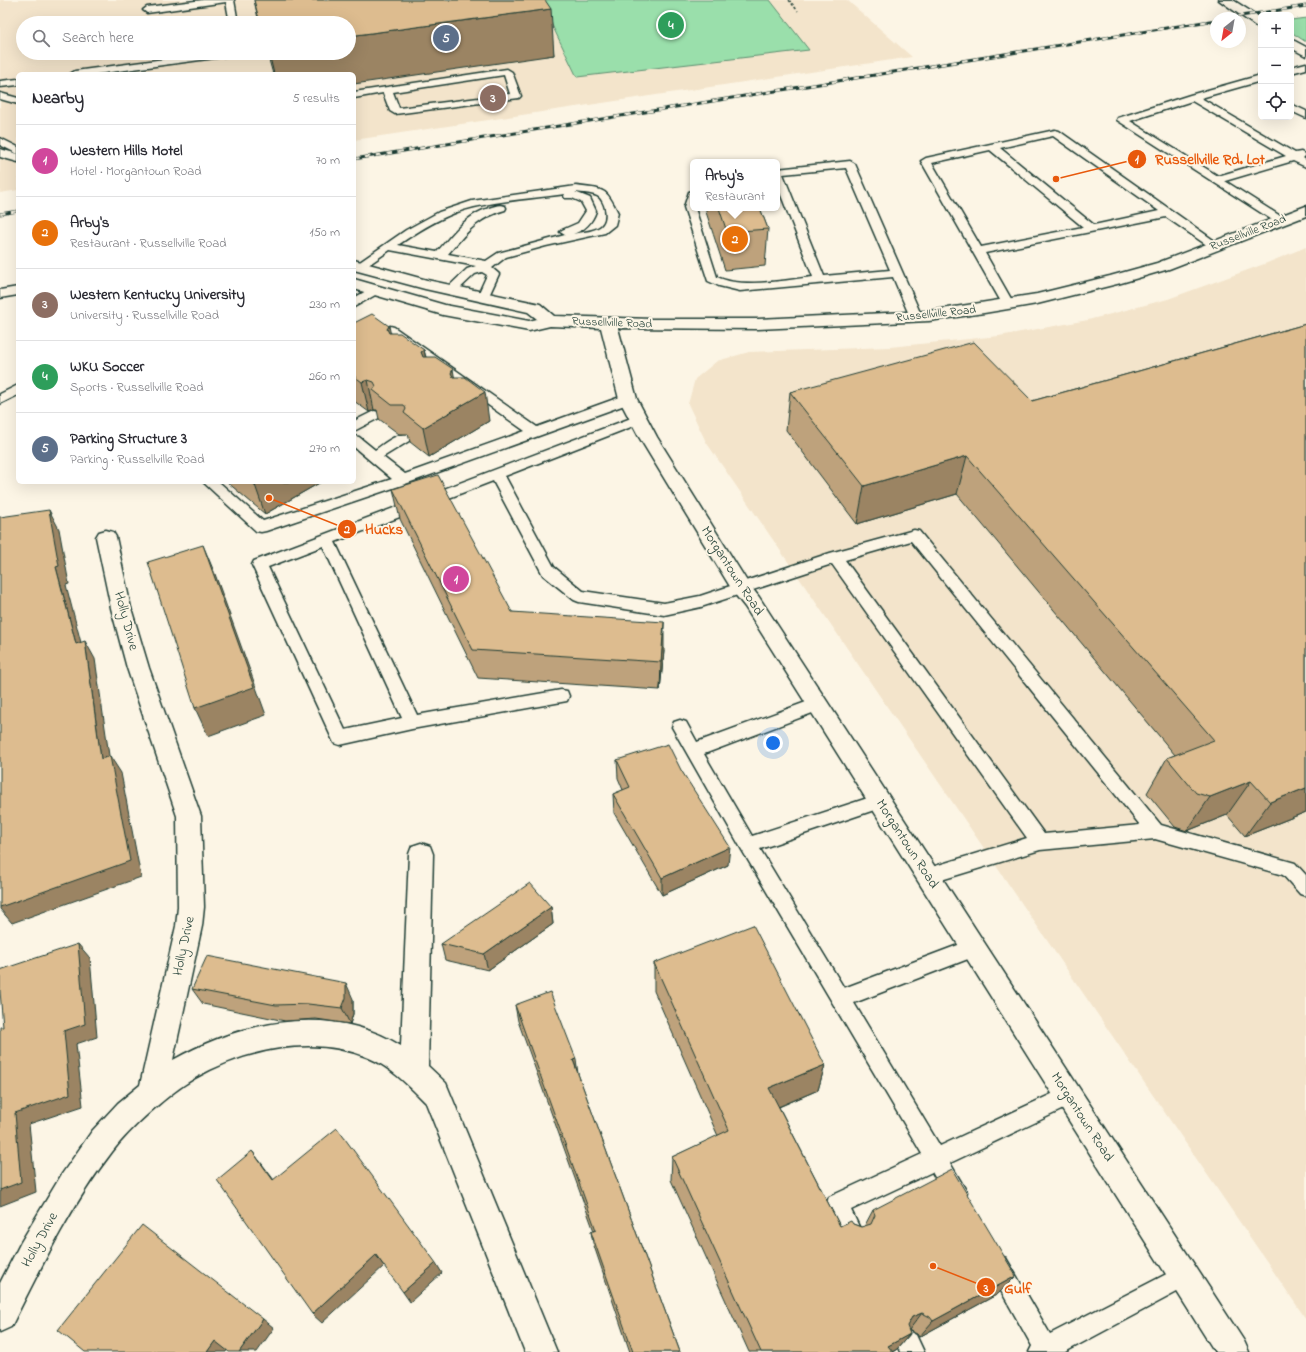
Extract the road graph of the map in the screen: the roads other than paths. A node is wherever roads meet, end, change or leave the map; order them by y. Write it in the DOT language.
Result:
graph roads {
  1 [pos="147,0"];
  2 [pos="223,0"];
  3 [pos="230,0"];
  4 [pos="1224,0"];
  5 [pos="233,16"];
  6 [pos="1258,22"];
  7 [pos="1294,45"];
  8 [pos="1306,52"];
  9 [pos="152,60"];
  10 [pos="175,60"];
  11 [pos="152,63"];
  12 [pos="1306,66"];
  13 [pos="1294,69"];
  14 [pos="89,72"];
  15 [pos="1258,79"];
  16 [pos="16,82"];
  17 [pos="1246,83"];
  18 [pos="0,84"];
  19 [pos="1256,88"];
  20 [pos="387,90"];
  21 [pos="356,95"];
  22 [pos="0,96"];
  23 [pos="1193,97"];
  24 [pos="16,100"];
  25 [pos="1294,109"];
  26 [pos="1306,115"];
  27 [pos="0,141"];
  28 [pos="992,147"];
  29 [pos="16,150"];
  30 [pos="0,153"];
  31 [pos="1306,153"];
  32 [pos="16,157"];
  33 [pos="1294,157"];
  34 [pos="1306,164"];
  35 [pos="780,172"];
  36 [pos="780,180"];
  37 [pos="1217,180"];
  38 [pos="690,211"];
  39 [pos="1306,211"];
  40 [pos="1168,213"];
  41 [pos="1281,221"];
  42 [pos="1091,228"];
  43 [pos="1215,246"];
  44 [pos="390,247"];
  45 [pos="978,251"];
  46 [pos="502,255"];
  47 [pos="440,256"];
  48 [pos="357,265"];
  49 [pos="485,267"];
  50 [pos="897,273"];
  51 [pos="820,280"];
  52 [pos="356,285"];
  53 [pos="451,290"];
  54 [pos="16,291"];
  55 [pos="373,291"];
  56 [pos="0,294"];
  57 [pos="483,297"];
  58 [pos="356,302"];
  59 [pos="1008,304"];
  60 [pos="916,316"];
  61 [pos="550,321"];
  62 [pos="608,323"];
  63 [pos="356,347"];
  64 [pos="16,390"];
  65 [pos="0,400"];
  66 [pos="634,409"];
  67 [pos="374,416"];
  68 [pos="356,425"];
  69 [pos="536,433"];
  70 [pos="404,438"];
  71 [pos="356,442"];
  72 [pos="374,456"];
  73 [pos="497,474"];
  74 [pos="402,480"];
  75 [pos="212,484"];
  76 [pos="106,537"];
  77 [pos="327,540"];
  78 [pos="834,557"];
  79 [pos="741,588"];
  80 [pos="561,696"];
  81 [pos="817,704"];
  82 [pos="412,722"];
  83 [pos="680,727"];
  84 [pos="693,751"];
  85 [pos="880,801"];
  86 [pos="1155,831"];
  87 [pos="1040,842"];
  88 [pos="748,845"];
  89 [pos="421,854"];
  90 [pos="928,876"];
  91 [pos="1306,888"];
  92 [pos="974,948"];
  93 [pos="840,999"];
  94 [pos="414,1072"];
  95 [pos="152,1093"];
  96 [pos="1069,1096"];
  97 [pos="936,1158"];
  98 [pos="968,1212"];
  99 [pos="852,1236"];
  100 [pos="987,1247"];
  101 [pos="1184,1276"];
  102 [pos="0,1316"];
  103 [pos="1043,1351"];
  104 [pos="541,1352"];
  105 [pos="1233,1352"];
  1 -- 2 [label="lane"];
  3 -- 5 [label="lane"];
  4 -- 6 [label="main road"];
  7 -- 8 [label="main road"];
  9 -- 11 [label="lane"];
  10 -- 11 [label="lane"];
  11 -- 14 [label="lane"];
  12 -- 13 [label="lane"];
  15 -- 17 [label="lane"];
  16 -- 18 [label="lane"];
  17 -- 19 [label="lane"];
  17 -- 23 [label="lane"];
  20 -- 20 [label="lane"];
  20 -- 21 [label="lane"];
  22 -- 24 [label="lane"];
  23 -- 33 [label="lane"];
  23 -- 37 [label="lane"];
  25 -- 26 [label="lane"];
  27 -- 29 [label="lane"];
  28 -- 40 [label="lane"];
  28 -- 42 [label="lane"];
  28 -- 45 [label="lane"];
  30 -- 32 [label="main road"];
  31 -- 33 [label="lane"];
  33 -- 34 [label="lane"];
  33 -- 37 [label="lane"];
  35 -- 50 [label="lane"];
  36 -- 51 [label="lane"];
  37 -- 41 [label="lane"];
  38 -- 51 [label="lane"];
  39 -- 41 [label="main road, Russellville Road"];
  40 -- 42 [label="lane"];
  40 -- 43 [label="lane"];
  41 -- 43 [label="main road, Russellville Road"];
  42 -- 45 [label="lane"];
  43 -- 59 [label="main road, Russellville Road"];
  44 -- 46 [label="lane"];
  44 -- 47 [label="lane"];
  44 -- 48 [label="lane"];
  45 -- 59 [label="lane"];
  46 -- 47 [label="lane"];
  46 -- 49 [label="lane"];
  47 -- 49 [label="lane"];
  48 -- 53 [label="main road"];
  49 -- 53 [label="lane"];
  49 -- 57 [label="lane"];
  50 -- 51 [label="lane"];
  50 -- 60 [label="lane"];
  52 -- 55 [label="main road, Russellville Road"];
  53 -- 57 [label="main road"];
  54 -- 56 [label="lane"];
  55 -- 58 [label="lane"];
  55 -- 61 [label="main road, Russellville Road"];
  57 -- 61 [label="main road"];
  59 -- 60 [label="main road, Russellville Road"];
  60 -- 62 [label="main road, Russellville Road"];
  61 -- 62 [label="main road, Russellville Road"];
  62 -- 66 [label="main road, Morgantown Road"];
  63 -- 69 [label="lane"];
  64 -- 65 [label="lane"];
  66 -- 69 [label="lane"];
  66 -- 73 [label="lane"];
  66 -- 79 [label="main road, Morgantown Road"];
  67 -- 68 [label="lane"];
  69 -- 74 [label="lane"];
  70 -- 72 [label="lane"];
  71 -- 72 [label="lane"];
  72 -- 74 [label="lane"];
  73 -- 77 [label="lane"];
  73 -- 79 [label="lane"];
  74 -- 75 [label="lane"];
  76 -- 95 [label="main road, Holly Drive"];
  77 -- 82 [label="lane"];
  77 -- 82 [label="lane"];
  78 -- 79 [label="lane"];
  78 -- 86 [label="lane"];
  78 -- 87 [label="lane"];
  79 -- 81 [label="main road, Morgantown Road"];
  80 -- 82 [label="lane"];
  81 -- 84 [label="lane"];
  81 -- 85 [label="main road, Morgantown Road"];
  83 -- 84 [label="lane"];
  84 -- 88 [label="lane"];
  85 -- 88 [label="lane"];
  85 -- 90 [label="main road, Morgantown Road"];
  86 -- 87 [label="lane"];
  86 -- 91 [label="lane"];
  87 -- 90 [label="lane"];
  88 -- 93 [label="lane"];
  89 -- 94 [label="main road"];
  90 -- 92 [label="main road, Morgantown Road"];
  92 -- 93 [label="lane"];
  92 -- 96 [label="main road, Morgantown Road"];
  93 -- 97 [label="lane"];
  94 -- 95 [label="main road"];
  94 -- 104 [label="main road"];
  95 -- 102 [label="main road, Holly Drive"];
  96 -- 97 [label="lane"];
  96 -- 101 [label="main road, Morgantown Road"];
  97 -- 98 [label="lane"];
  97 -- 99 [label="lane"];
  100 -- 103 [label="lane"];
  101 -- 103 [label="lane"];
  101 -- 105 [label="main road, Morgantown Road"];
}
